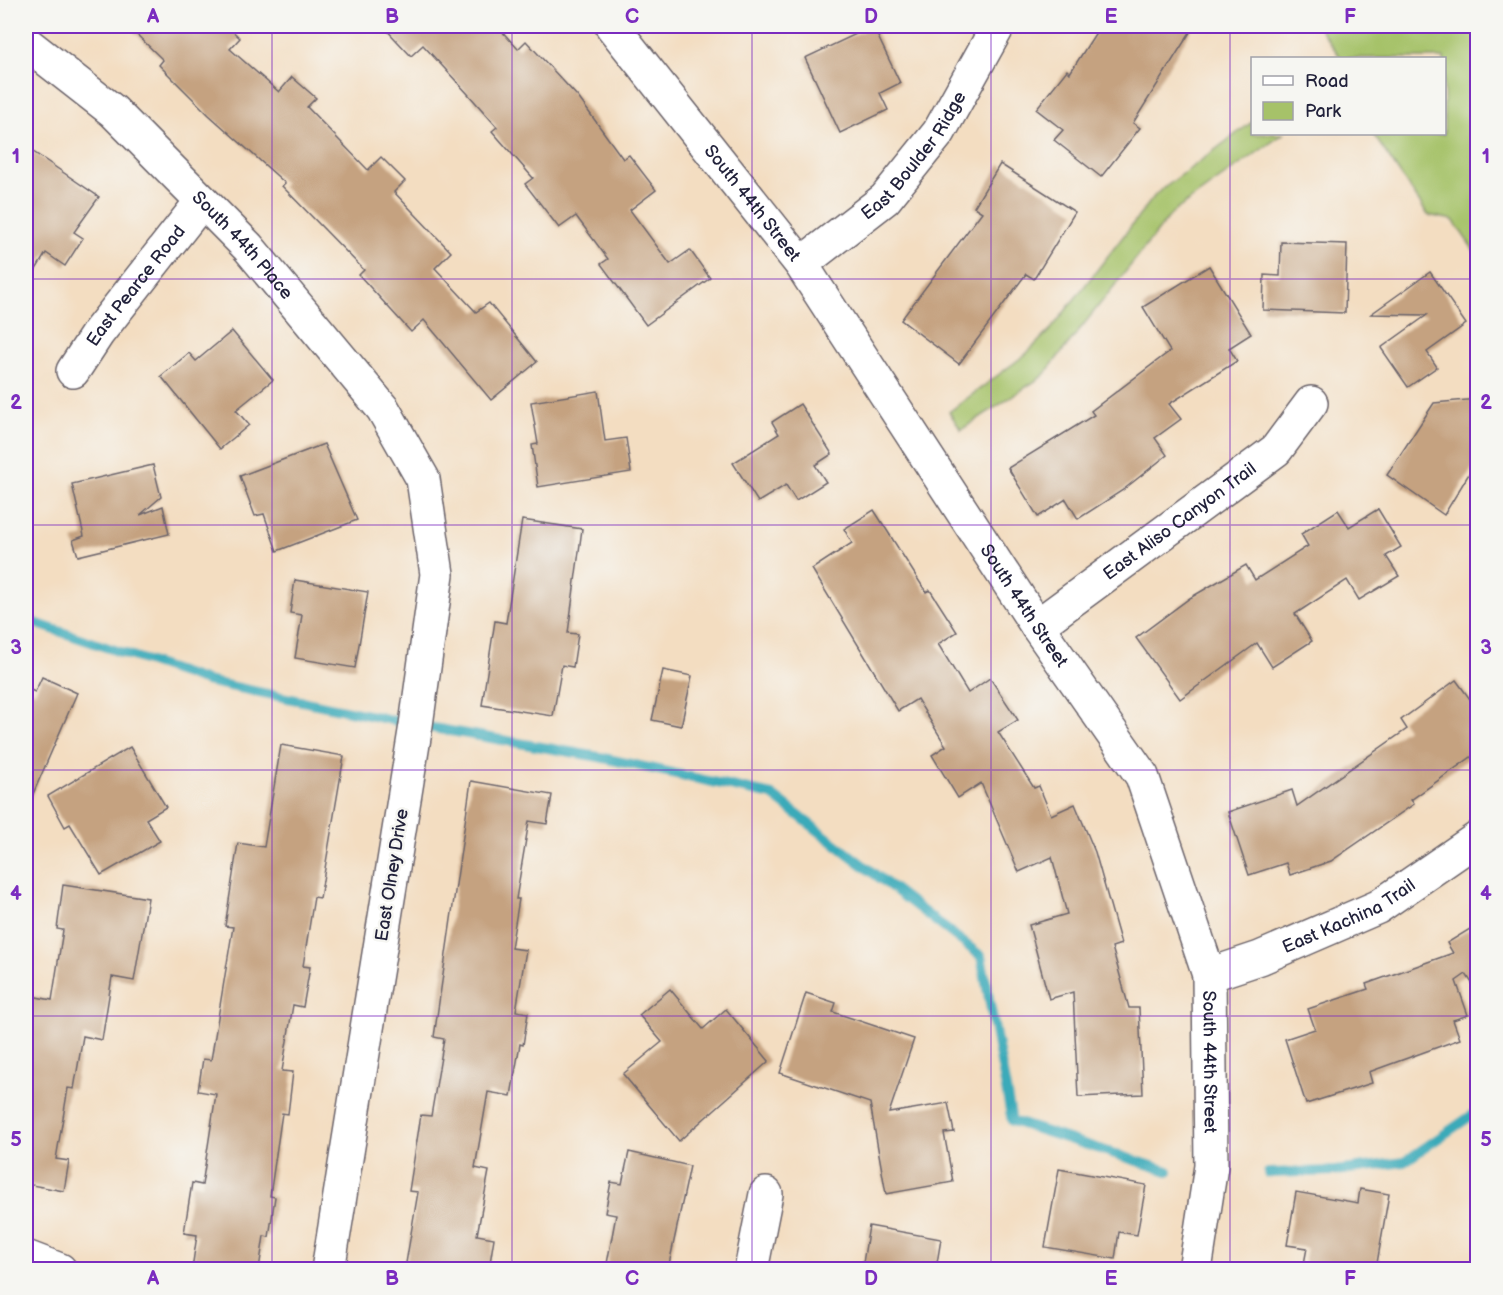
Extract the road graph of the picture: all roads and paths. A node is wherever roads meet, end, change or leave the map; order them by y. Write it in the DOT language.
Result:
graph roads {
  1 [pos="612,26"];
  2 [pos="998,26"];
  3 [pos="26,43"];
  4 [pos="202,201"];
  5 [pos="801,264"];
  6 [pos="73,371"];
  7 [pos="1311,403"];
  8 [pos="423,479"];
  9 [pos="1037,626"];
  10 [pos="1478,838"];
  11 [pos="1209,975"];
  12 [pos="766,1194"];
  13 [pos="26,1257"];
  14 [pos="60,1269"];
  15 [pos="328,1269"];
  16 [pos="751,1269"];
  17 [pos="1195,1269"];
  1 -- 5 [label="street, South 44th Street"];
  2 -- 5 [label="street, East Boulder Ridge"];
  3 -- 4 [label="street, South 44th Place"];
  4 -- 6 [label="street, East Pearce Road"];
  4 -- 8 [label="street, South 44th Place"];
  5 -- 9 [label="street, South 44th Street"];
  7 -- 9 [label="street, East Aliso Canyon Trail"];
  8 -- 15 [label="street, East Olney Drive"];
  9 -- 11 [label="street, South 44th Street"];
  10 -- 11 [label="street, East Kachina Trail"];
  11 -- 17 [label="street, South 44th Street"];
  12 -- 16 [label="street"];
  13 -- 14 [label="street"];
}
